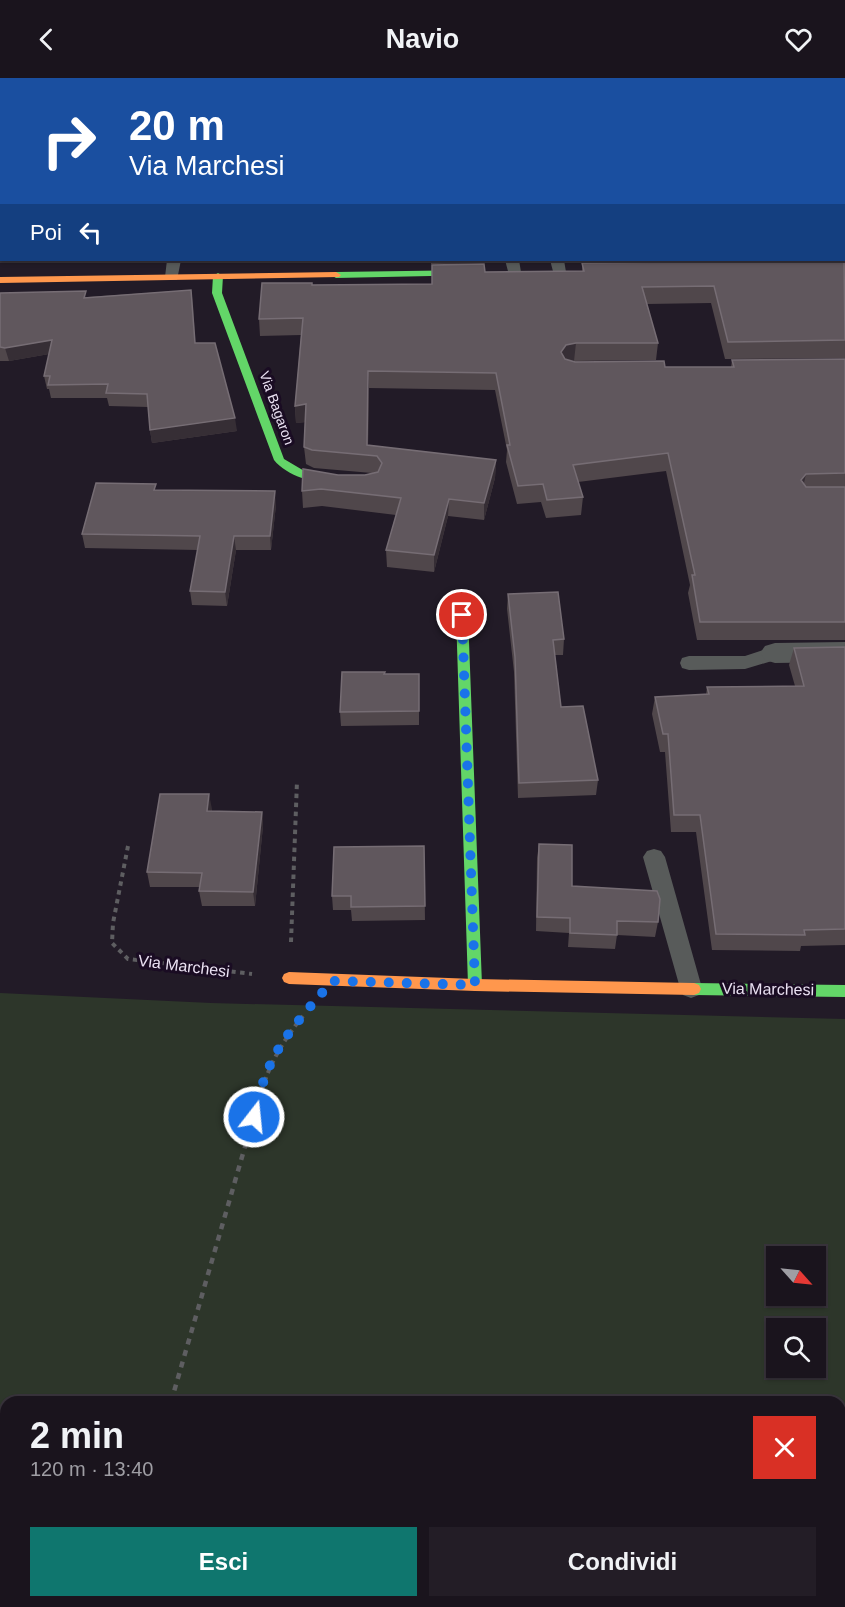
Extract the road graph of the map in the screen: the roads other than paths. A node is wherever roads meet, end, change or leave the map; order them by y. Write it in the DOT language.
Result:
graph roads {
  1 [pos="174,261"];
  2 [pos="509,270"];
  3 [pos="218,276"];
  4 [pos="172,277"];
  5 [pos="0,280"];
  6 [pos="368,482"];
  7 [pos="462,615"];
  8 [pos="845,652"];
  9 [pos="775,653"];
  10 [pos="689,663"];
  11 [pos="654,857"];
  12 [pos="289,978"];
  13 [pos="475,985"];
  14 [pos="691,988"];
  15 [pos="845,991"];
  1 -- 4 [label="lane"];
  2 -- 3 [label="street"];
  3 -- 4 [label="street"];
  3 -- 6 [label="street, Via Bagaron"];
  4 -- 5 [label="street"];
  7 -- 13 [label="street"];
  8 -- 9 [label="street"];
  9 -- 10 [label="lane"];
  11 -- 14 [label="lane"];
  12 -- 13 [label="street, Via Marchesi"];
  13 -- 14 [label="street, Via Marchesi"];
  14 -- 15 [label="street, Via Marchesi"];
}
